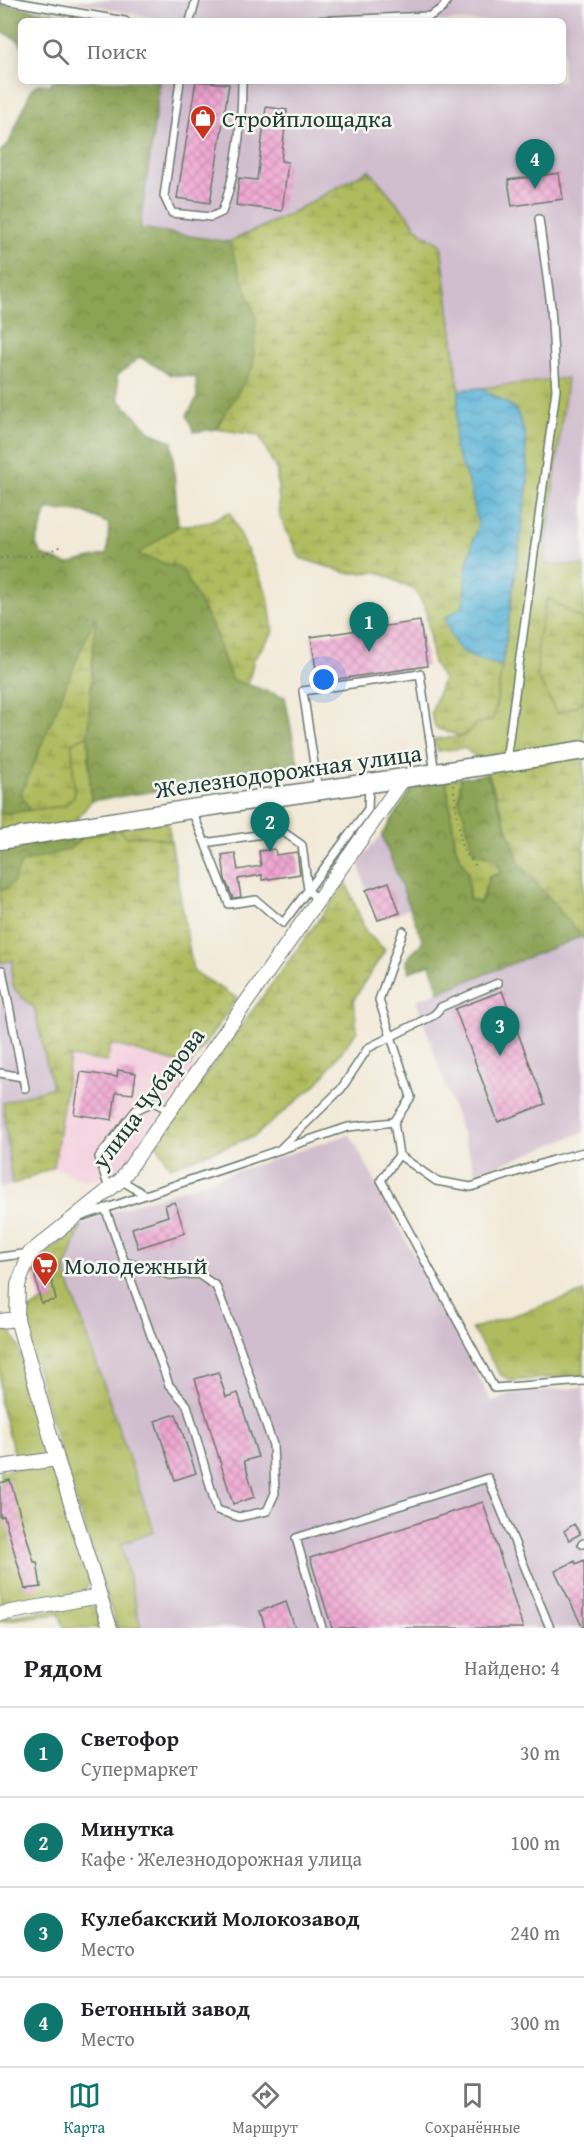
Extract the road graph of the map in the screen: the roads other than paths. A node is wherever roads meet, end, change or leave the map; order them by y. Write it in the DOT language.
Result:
graph roads {
  1 [pos="4,0"];
  2 [pos="196,0"];
  3 [pos="447,0"];
  4 [pos="107,18"];
  5 [pos="191,18"];
  6 [pos="383,18"];
  7 [pos="180,84"];
  8 [pos="242,84"];
  9 [pos="539,219"];
  10 [pos="584,750"];
  11 [pos="506,761"];
  12 [pos="443,772"];
  13 [pos="404,778"];
  14 [pos="369,784"];
  15 [pos="319,791"];
  16 [pos="278,797"];
  17 [pos="191,809"];
  18 [pos="282,831"];
  19 [pos="0,840"];
  20 [pos="205,843"];
  21 [pos="308,890"];
  22 [pos="318,902"];
  23 [pos="403,931"];
  24 [pos="2,970"];
  25 [pos="498,983"];
  26 [pos="391,1035"];
  27 [pos="0,1073"];
  28 [pos="22,1077"];
  29 [pos="25,1088"];
  30 [pos="170,1110"];
  31 [pos="394,1122"];
  32 [pos="279,1150"];
  33 [pos="584,1152"];
  34 [pos="399,1155"];
  35 [pos="121,1180"];
  36 [pos="109,1189"];
  37 [pos="145,1195"];
  38 [pos="105,1208"];
  39 [pos="72,1219"];
  40 [pos="30,1253"];
  41 [pos="0,1257"];
  42 [pos="125,1262"];
  43 [pos="17,1319"];
  44 [pos="0,1321"];
  45 [pos="584,1381"];
  46 [pos="57,1459"];
  47 [pos="0,1467"];
  48 [pos="100,1596"];
  49 [pos="0,1614"];
  50 [pos="110,1628"];
  51 [pos="322,1628"];
  52 [pos="550,1628"];
  1 -- 4 [label="lane"];
  2 -- 5 [label="lane"];
  3 -- 6 [label="lane"];
  7 -- 8 [label="lane"];
  9 -- 11 [label="lane"];
  10 -- 11 [label="street, Железнодорожная улица"];
  11 -- 12 [label="street, Железнодорожная улица"];
  12 -- 13 [label="street, Железнодорожная улица"];
  12 -- 15 [label="lane"];
  13 -- 14 [label="street, Железнодорожная улица"];
  13 -- 22 [label="street, улица Чубарова"];
  14 -- 15 [label="street, Железнодорожная улица"];
  14 -- 21 [label="lane"];
  15 -- 16 [label="street, Железнодорожная улица"];
  16 -- 17 [label="street, Железнодорожная улица"];
  16 -- 18 [label="lane"];
  17 -- 19 [label="street, Железнодорожная улица"];
  17 -- 20 [label="lane"];
  18 -- 20 [label="lane"];
  18 -- 21 [label="lane"];
  20 -- 21 [label="lane"];
  21 -- 22 [label="lane"];
  22 -- 30 [label="street, улица Чубарова"];
  23 -- 26 [label="lane"];
  24 -- 28 [label="lane"];
  25 -- 26 [label="lane"];
  26 -- 31 [label="lane"];
  26 -- 32 [label="lane"];
  27 -- 28 [label="lane"];
  28 -- 29 [label="lane"];
  30 -- 35 [label="street, улица Чубарова"];
  30 -- 36 [label="lane"];
  31 -- 32 [label="lane"];
  31 -- 34 [label="lane"];
  32 -- 37 [label="lane"];
  33 -- 34 [label="lane"];
  34 -- 45 [label="lane"];
  35 -- 36 [label="street, улица Чубарова"];
  35 -- 37 [label="lane"];
  36 -- 39 [label="street, улица Чубарова"];
  37 -- 38 [label="lane"];
  38 -- 39 [label="lane"];
  38 -- 42 [label="lane"];
  39 -- 40 [label="street, улица Чубарова"];
  40 -- 41 [label="lane"];
  40 -- 43 [label="street"];
  42 -- 42 [label="lane"];
  43 -- 44 [label="street"];
  43 -- 46 [label="street"];
  46 -- 47 [label="street"];
  46 -- 48 [label="street"];
  48 -- 49 [label="street"];
  48 -- 50 [label="street"];
  51 -- 52 [label="lane"];
}
